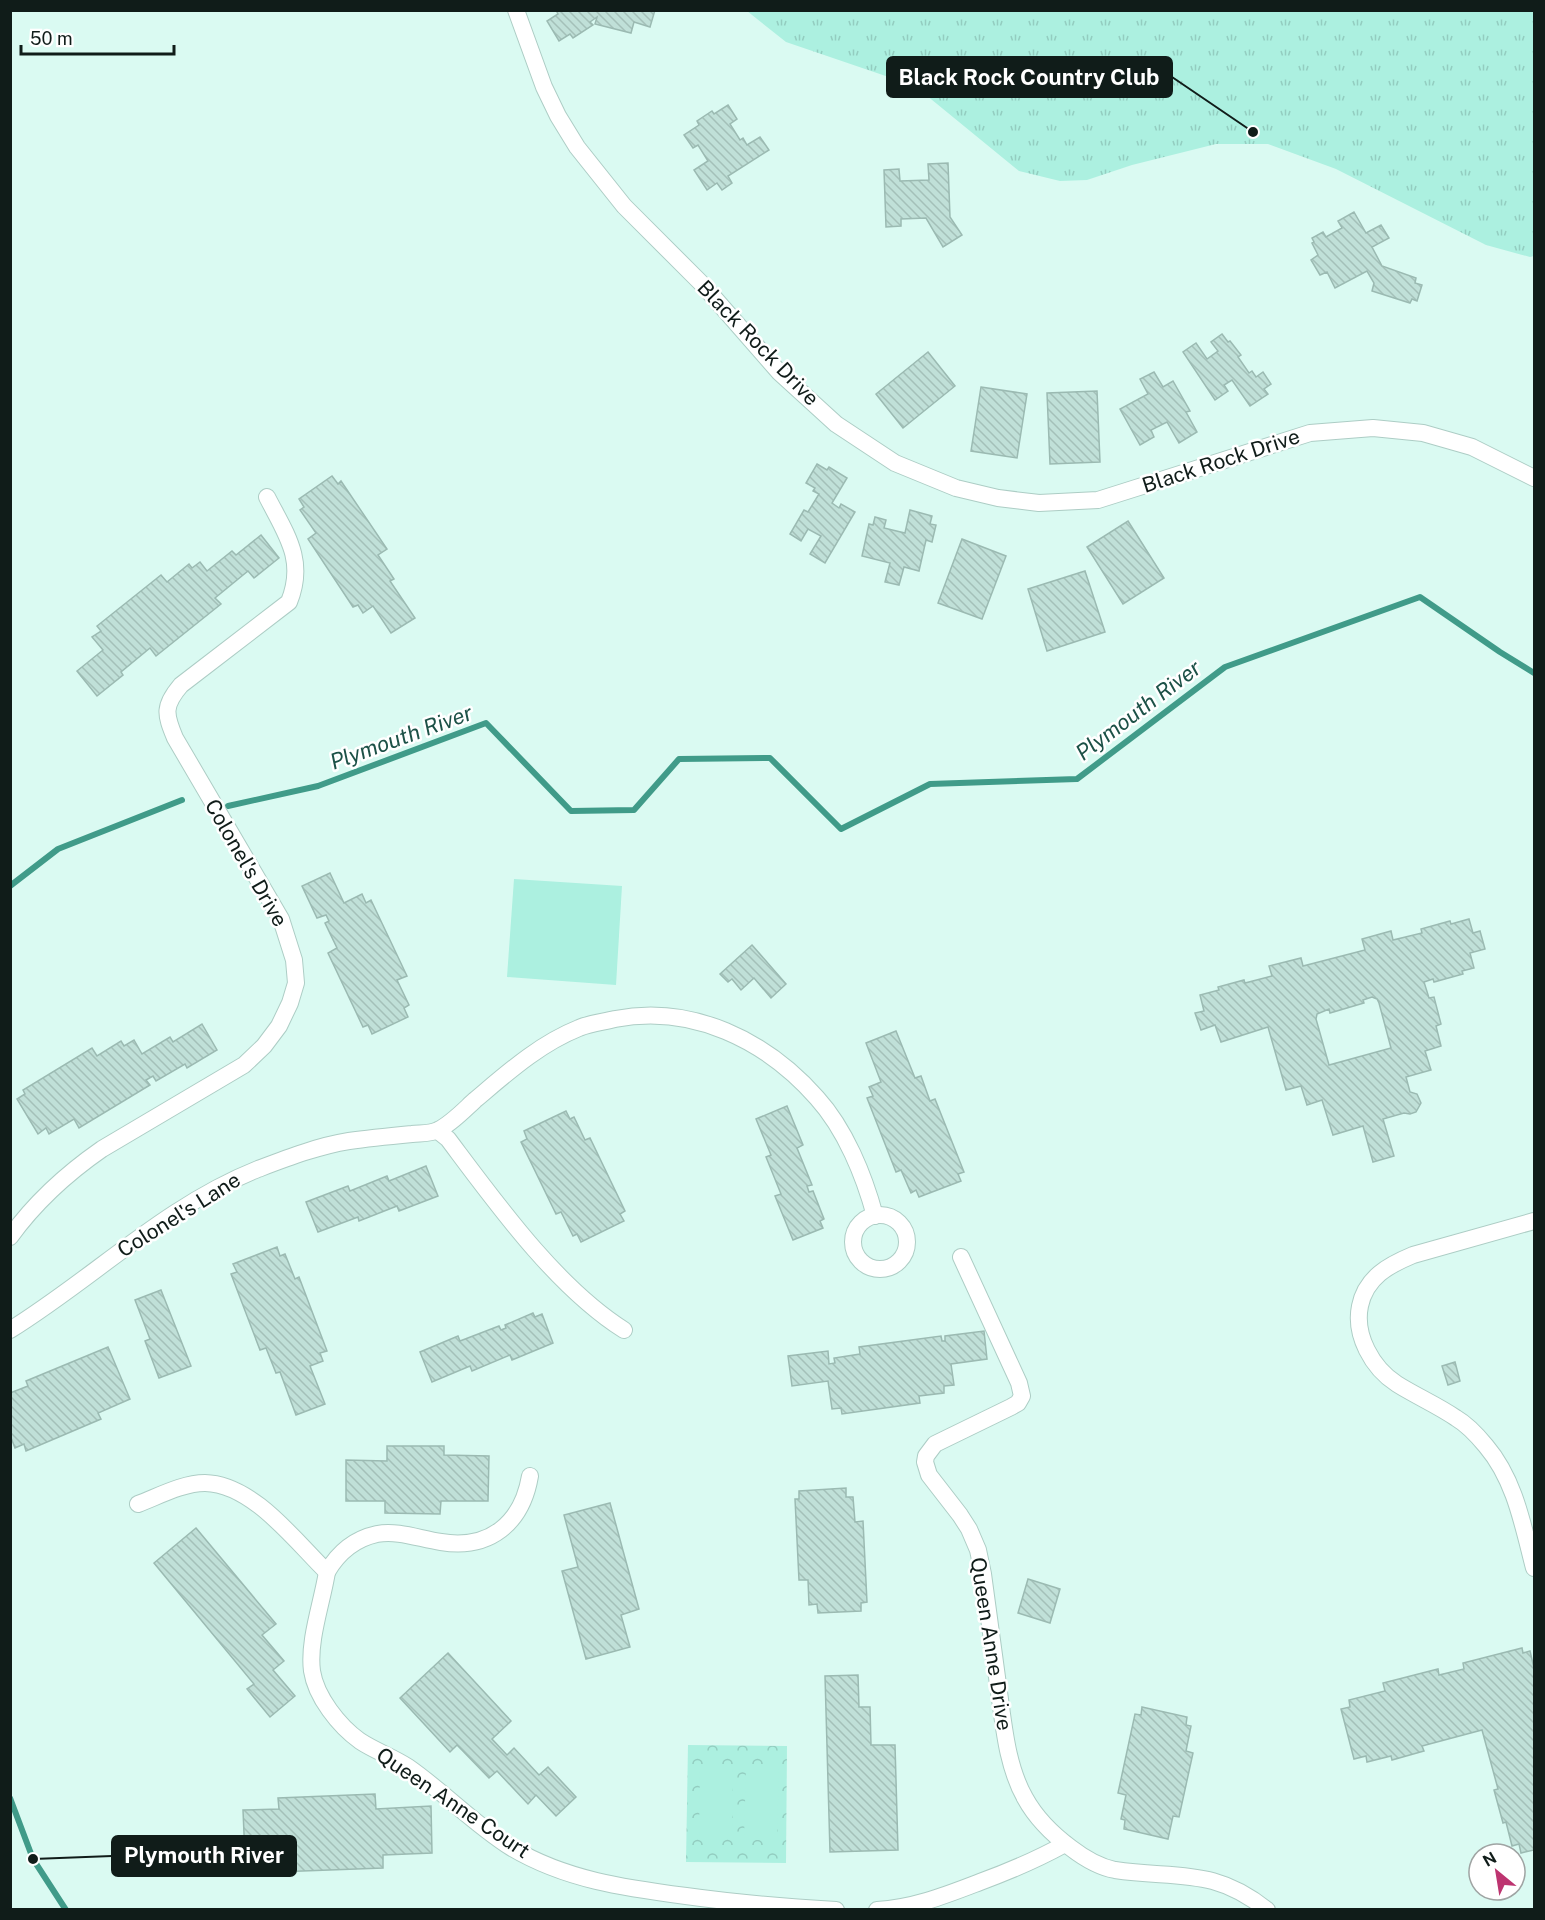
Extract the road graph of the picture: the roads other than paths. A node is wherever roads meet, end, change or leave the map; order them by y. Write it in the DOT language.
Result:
graph roads {
  1 [pos="516,10"];
  2 [pos="1534,478"];
  3 [pos="267,497"];
  4 [pos="438,1131"];
  5 [pos="875,1216"];
  6 [pos="1534,1221"];
  7 [pos="10,1237"];
  8 [pos="961,1257"];
  9 [pos="10,1330"];
  10 [pos="624,1330"];
  11 [pos="530,1476"];
  12 [pos="138,1504"];
  13 [pos="1534,1568"];
  14 [pos="327,1572"];
  15 [pos="1065,1844"];
  16 [pos="836,1910"];
  17 [pos="877,1910"];
  18 [pos="1267,1910"];
  1 -- 2 [label="street, Black Rock Drive"];
  3 -- 7 [label="street, Colonel's Drive"];
  4 -- 5 [label="street"];
  4 -- 9 [label="street, Colonel's Lane"];
  4 -- 10 [label="street"];
  6 -- 13 [label="street"];
  8 -- 15 [label="street, Queen Anne Drive"];
  11 -- 14 [label="street, Queen Anne Court"];
  12 -- 14 [label="street"];
  14 -- 16 [label="street, Queen Anne Court"];
  15 -- 17 [label="street"];
  15 -- 18 [label="street, Queen Anne Drive"];
}
